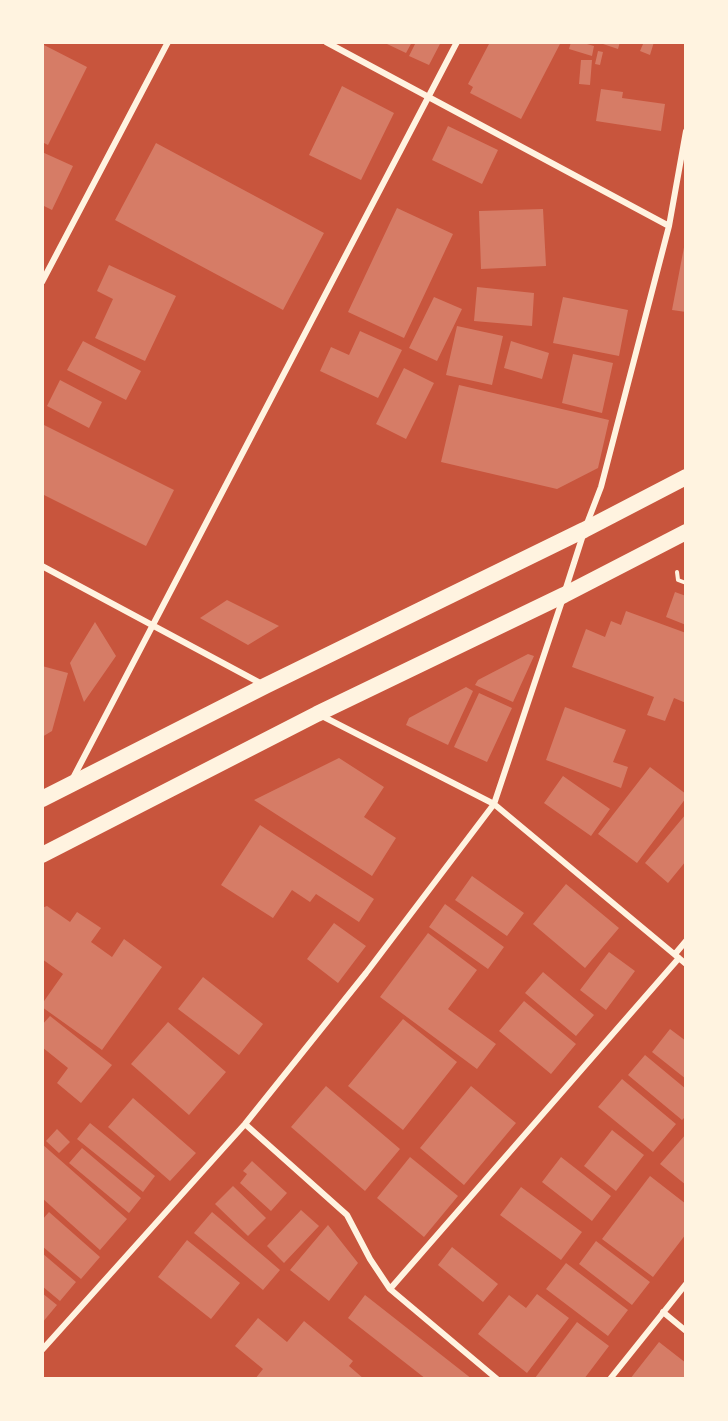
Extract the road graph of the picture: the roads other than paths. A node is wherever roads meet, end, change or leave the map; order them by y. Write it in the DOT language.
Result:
graph roads {
  1 [pos="168,42"];
  2 [pos="326,42"];
  3 [pos="457,42"];
  4 [pos="429,96"];
  5 [pos="686,131"];
  6 [pos="669,226"];
  7 [pos="42,282"];
  8 [pos="686,477"];
  9 [pos="584,530"];
  10 [pos="686,532"];
  11 [pos="42,566"];
  12 [pos="564,595"];
  13 [pos="151,625"];
  14 [pos="266,686"];
  15 [pos="317,714"];
  16 [pos="69,786"];
  17 [pos="42,799"];
  18 [pos="494,804"];
  19 [pos="42,855"];
  20 [pos="686,941"];
  21 [pos="677,956"];
  22 [pos="686,964"];
  23 [pos="245,1124"];
  24 [pos="686,1284"];
  25 [pos="390,1289"];
  26 [pos="663,1312"];
  27 [pos="686,1331"];
  28 [pos="42,1350"];
  29 [pos="497,1379"];
  30 [pos="610,1379"];
  1 -- 7 [label="street"];
  2 -- 4 [label="street"];
  3 -- 4 [label="street"];
  4 -- 6 [label="street"];
  4 -- 13 [label="street"];
  5 -- 6 [label="street"];
  6 -- 9 [label="street"];
  8 -- 9 [label="highway"];
  9 -- 12 [label="street"];
  9 -- 14 [label="highway"];
  10 -- 12 [label="highway"];
  11 -- 13 [label="street"];
  12 -- 15 [label="highway"];
  12 -- 18 [label="street"];
  13 -- 14 [label="street"];
  13 -- 16 [label="street"];
  14 -- 16 [label="highway"];
  15 -- 18 [label="street"];
  15 -- 19 [label="highway"];
  16 -- 17 [label="highway"];
  18 -- 21 [label="street"];
  18 -- 23 [label="street"];
  20 -- 21 [label="street"];
  21 -- 22 [label="street"];
  21 -- 25 [label="street"];
  23 -- 25 [label="street"];
  23 -- 28 [label="street"];
  24 -- 26 [label="street"];
  25 -- 29 [label="street"];
  26 -- 27 [label="street"];
  26 -- 30 [label="street"];
}
